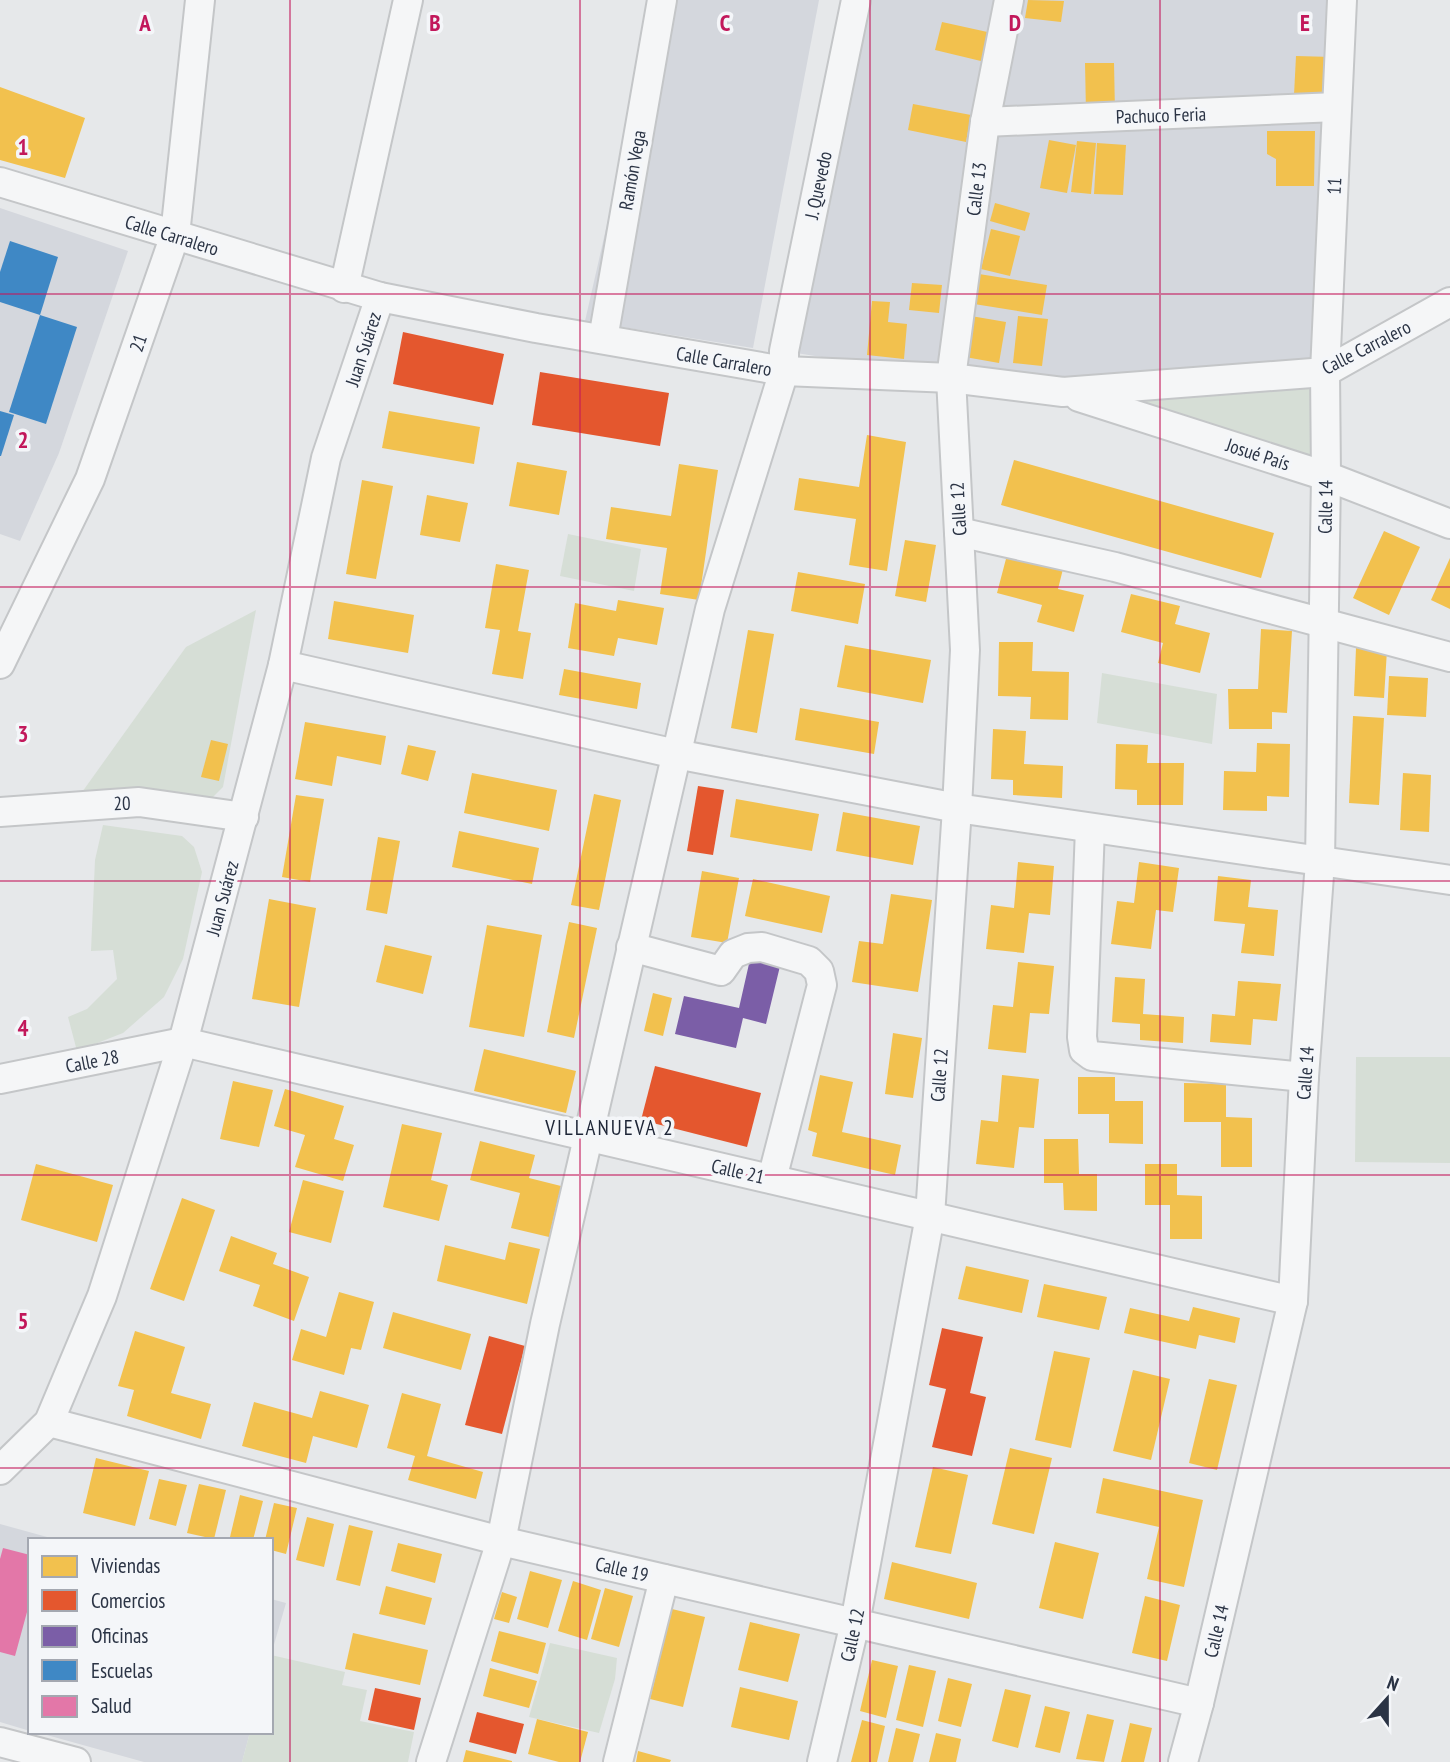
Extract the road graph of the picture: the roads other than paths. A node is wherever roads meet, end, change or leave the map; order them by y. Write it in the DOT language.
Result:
graph roads {
  1 [pos="200,0"];
  2 [pos="408,0"];
  3 [pos="662,0"];
  4 [pos="856,0"];
  5 [pos="1009,0"];
  6 [pos="1342,0"];
  7 [pos="1338,107"];
  8 [pos="985,122"];
  9 [pos="0,182"];
  10 [pos="175,236"];
  11 [pos="344,288"];
  12 [pos="380,297"];
  13 [pos="1450,302"];
  14 [pos="603,339"];
  15 [pos="784,371"];
  16 [pos="1325,372"];
  17 [pos="951,378"];
  18 [pos="1063,392"];
  19 [pos="1326,476"];
  20 [pos="1450,524"];
  21 [pos="959,532"];
  22 [pos="1322,623"];
  23 [pos="1450,657"];
  24 [pos="0,664"];
  25 [pos="283,666"];
  26 [pos="676,754"];
  27 [pos="957,808"];
  28 [pos="0,812"];
  29 [pos="244,817"];
  30 [pos="1090,828"];
  31 [pos="1320,862"];
  32 [pos="1450,880"];
  33 [pos="631,947"];
  34 [pos="183,1042"];
  35 [pos="1304,1077"];
  36 [pos="0,1079"];
  37 [pos="587,1136"];
  38 [pos="772,1179"];
  39 [pos="930,1216"];
  40 [pos="1293,1301"];
  41 [pos="48,1422"];
  42 [pos="0,1470"];
  43 [pos="501,1541"];
  44 [pos="664,1579"];
  45 [pos="855,1623"];
  46 [pos="1199,1703"];
  47 [pos="0,1742"];
  48 [pos="76,1762"];
  49 [pos="431,1762"];
  50 [pos="618,1762"];
  51 [pos="822,1762"];
  52 [pos="1183,1762"];
  1 -- 10 [label="street, 21"];
  2 -- 11 [label="street"];
  3 -- 14 [label="street, Ramón Vega"];
  4 -- 15 [label="street, J. Quevedo"];
  5 -- 8 [label="street, Calle 13"];
  6 -- 7 [label="street, 11"];
  7 -- 8 [label="street, Pachuco Feria"];
  7 -- 16 [label="street, 11"];
  8 -- 17 [label="street, Calle 13"];
  9 -- 10 [label="street, Calle Carralero"];
  10 -- 11 [label="street, Calle Carralero"];
  10 -- 24 [label="street, 21"];
  11 -- 12 [label="street, Calle Carralero"];
  12 -- 14 [label="street, Calle Carralero"];
  12 -- 25 [label="street, Juan Suárez"];
  13 -- 16 [label="street, Calle Carralero"];
  14 -- 15 [label="street, Calle Carralero"];
  15 -- 17 [label="street, Calle Carralero"];
  15 -- 26 [label="street, J. Quevedo"];
  16 -- 18 [label="street, Calle Carralero"];
  16 -- 19 [label="street, Calle 14"];
  17 -- 18 [label="street, Calle Carralero"];
  17 -- 21 [label="street, Calle 12"];
  18 -- 19 [label="street, Josué País"];
  19 -- 20 [label="street, Josué País"];
  19 -- 22 [label="street, Calle 14"];
  21 -- 22 [label="street"];
  21 -- 27 [label="street, Calle 12"];
  22 -- 23 [label="street"];
  22 -- 31 [label="street, Calle 14"];
  25 -- 26 [label="street"];
  25 -- 29 [label="street, Juan Suárez"];
  26 -- 27 [label="street"];
  26 -- 33 [label="street, J. Quevedo"];
  27 -- 30 [label="street"];
  27 -- 39 [label="street, Calle 12"];
  28 -- 29 [label="street, 20"];
  29 -- 34 [label="street, Juan Suárez"];
  30 -- 31 [label="street"];
  30 -- 35 [label="street"];
  31 -- 32 [label="street"];
  31 -- 35 [label="street, Calle 14"];
  33 -- 37 [label="street, J. Quevedo"];
  33 -- 38 [label="street"];
  34 -- 36 [label="street, Calle 28"];
  34 -- 37 [label="street, Calle 21"];
  34 -- 41 [label="street, Juan Suárez"];
  35 -- 40 [label="street, Calle 14"];
  37 -- 38 [label="street, Calle 21"];
  37 -- 43 [label="street, J. Quevedo"];
  38 -- 39 [label="street, Calle 21"];
  39 -- 40 [label="street, Calle 21"];
  39 -- 45 [label="street, Calle 12"];
  40 -- 46 [label="street, Calle 14"];
  41 -- 42 [label="street, Juan Suárez"];
  41 -- 43 [label="street, Calle 19"];
  43 -- 44 [label="street, Calle 19"];
  43 -- 49 [label="street, J. Quevedo"];
  44 -- 45 [label="street, Calle 19"];
  44 -- 50 [label="street"];
  45 -- 46 [label="street, Calle 19"];
  45 -- 51 [label="street, Calle 12"];
  46 -- 52 [label="street, Calle 14"];
  47 -- 48 [label="street"];
}
